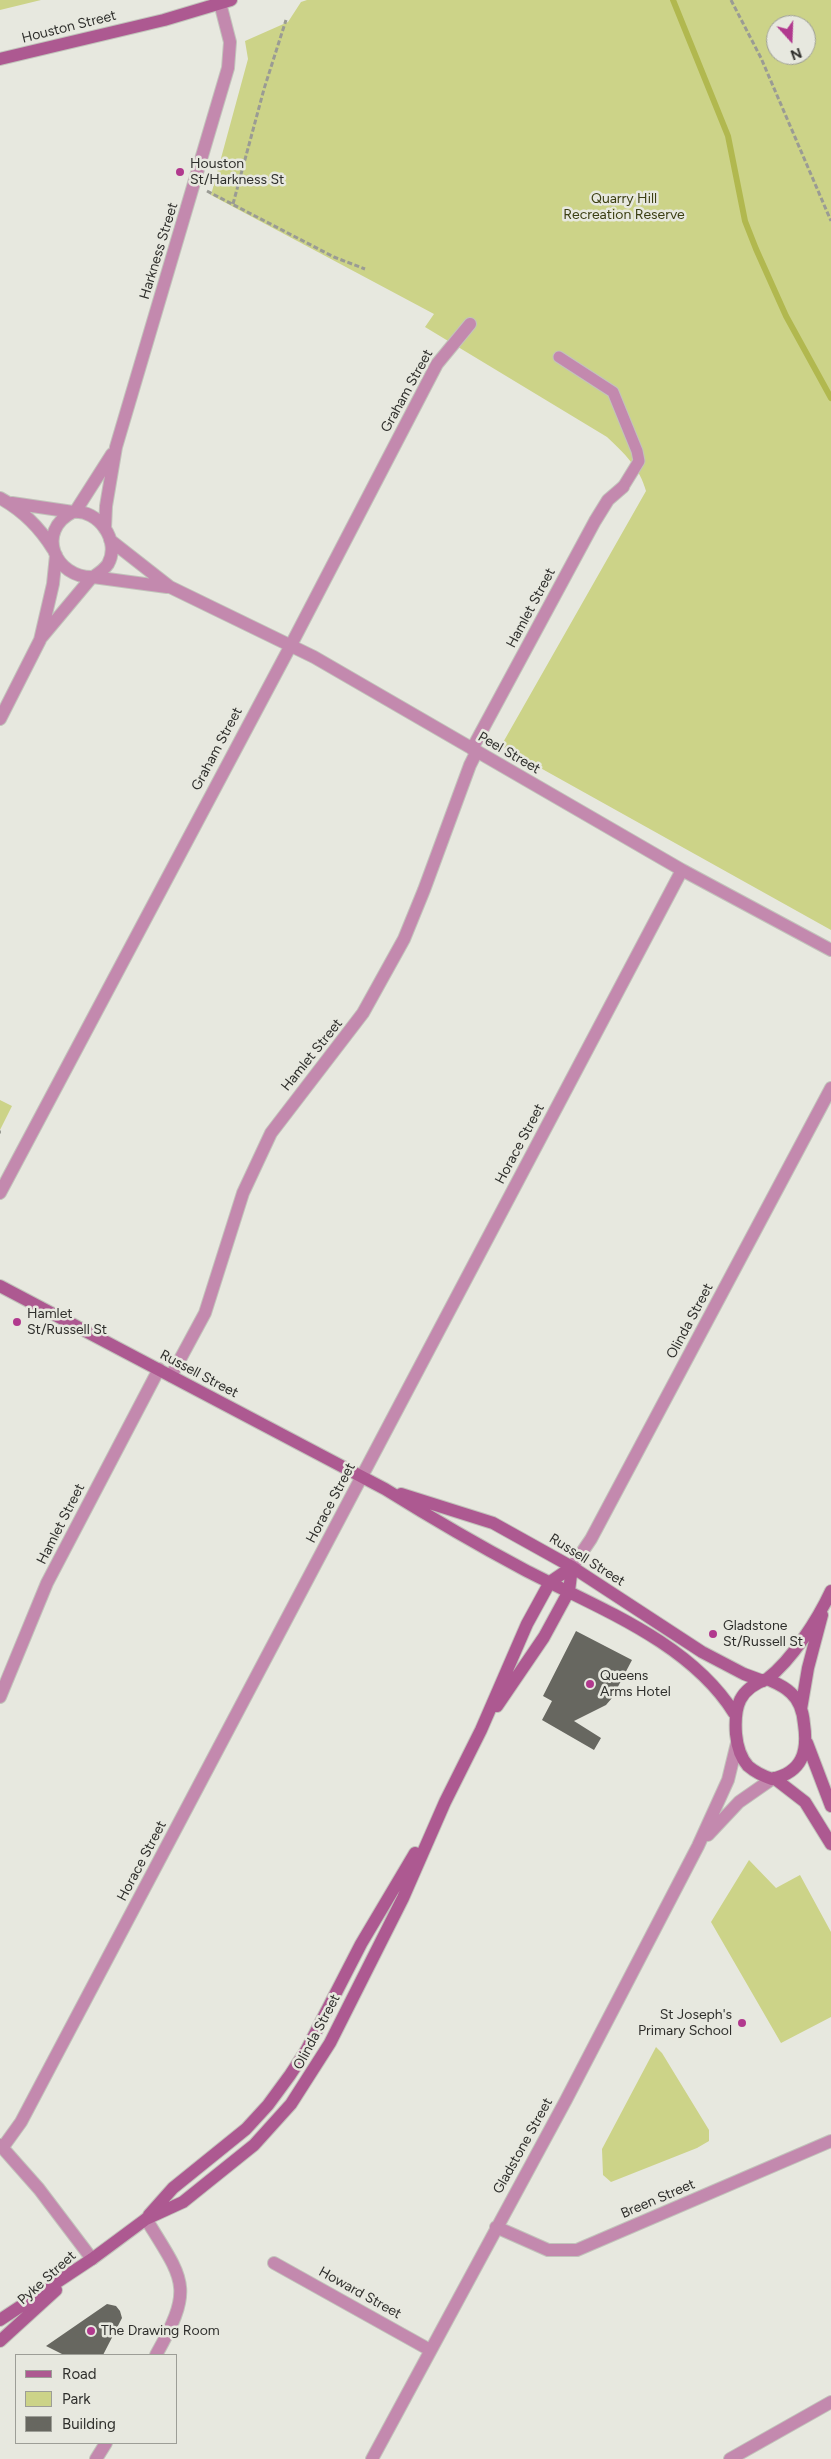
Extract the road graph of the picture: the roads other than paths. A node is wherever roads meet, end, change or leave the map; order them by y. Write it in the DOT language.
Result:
graph roads {
  1 [pos="226,2"];
  2 [pos="0,60"];
  3 [pos="470,324"];
  4 [pos="559,357"];
  5 [pos="116,447"];
  6 [pos="623,487"];
  7 [pos="5,500"];
  8 [pos="74,512"];
  9 [pos="107,534"];
  10 [pos="56,554"];
  11 [pos="93,577"];
  12 [pos="170,587"];
  13 [pos="40,640"];
  14 [pos="291,645"];
  15 [pos="0,719"];
  16 [pos="475,750"];
  17 [pos="682,870"];
  18 [pos="831,950"];
  19 [pos="831,1088"];
  20 [pos="0,1193"];
  21 [pos="0,1286"];
  22 [pos="159,1369"];
  23 [pos="171,1376"];
  24 [pos="362,1477"];
  25 [pos="385,1489"];
  26 [pos="572,1567"];
  27 [pos="550,1582"];
  28 [pos="569,1591"];
  29 [pos="831,1591"];
  30 [pos="825,1603"];
  31 [pos="765,1680"];
  32 [pos="0,1698"];
  33 [pos="801,1709"];
  34 [pos="734,1712"];
  35 [pos="481,1730"];
  36 [pos="736,1742"];
  37 [pos="807,1743"];
  38 [pos="773,1779"];
  39 [pos="445,1802"];
  40 [pos="831,1806"];
  41 [pos="831,1844"];
  42 [pos="698,1846"];
  43 [pos="831,2141"];
  44 [pos="2,2146"];
  45 [pos="146,2219"];
  46 [pos="496,2227"];
  47 [pos="92,2258"];
  48 [pos="274,2263"];
  49 [pos="0,2320"];
  50 [pos="0,2341"];
  51 [pos="430,2350"];
  52 [pos="157,2354"];
  53 [pos="831,2402"];
  54 [pos="105,2444"];
  55 [pos="96,2459"];
  56 [pos="372,2459"];
  57 [pos="730,2459"];
  1 -- 2 [label="main road, Houston Street"];
  1 -- 5 [label="street, Harkness Street"];
  3 -- 14 [label="street, Graham Street"];
  4 -- 6 [label="lane"];
  5 -- 8 [label="street, Harkness Street"];
  5 -- 9 [label="street, Harkness Street"];
  6 -- 16 [label="street, Hamlet Street"];
  7 -- 8 [label="street"];
  7 -- 10 [label="street"];
  8 -- 9 [label="street"];
  8 -- 10 [label="street"];
  9 -- 11 [label="street"];
  9 -- 12 [label="street, Peel Street"];
  10 -- 11 [label="street"];
  10 -- 13 [label="street"];
  11 -- 12 [label="street, Peel Street"];
  11 -- 13 [label="street"];
  12 -- 14 [label="street, Peel Street"];
  13 -- 15 [label="street"];
  14 -- 16 [label="street, Peel Street"];
  14 -- 20 [label="street, Graham Street"];
  16 -- 17 [label="street, Peel Street"];
  16 -- 23 [label="street, Hamlet Street"];
  17 -- 18 [label="street, Peel Street"];
  17 -- 24 [label="street, Horace Street"];
  19 -- 26 [label="street, Olinda Street"];
  21 -- 22 [label="main road, Russell Street"];
  22 -- 23 [label="main road, Russell Street"];
  22 -- 32 [label="street, Hamlet Street"];
  23 -- 24 [label="main road, Russell Street"];
  24 -- 25 [label="main road, Russell Street"];
  24 -- 44 [label="street, Horace Street"];
  25 -- 26 [label="main road, Russell Street"];
  25 -- 27 [label="main road, Russell Street"];
  26 -- 27 [label="main road, Olinda Street"];
  26 -- 28 [label="main road, Olinda Street"];
  26 -- 31 [label="main road, Russell Street"];
  27 -- 28 [label="main road, Russell Street"];
  27 -- 35 [label="main road, Olinda Street"];
  28 -- 34 [label="main road, Russell Street"];
  28 -- 35 [label="main road, Olinda Street"];
  29 -- 30 [label="main road"];
  30 -- 31 [label="main road"];
  30 -- 33 [label="main road"];
  31 -- 33 [label="main road"];
  31 -- 34 [label="main road"];
  33 -- 37 [label="main road"];
  34 -- 36 [label="main road"];
  35 -- 39 [label="main road, Olinda Street"];
  36 -- 38 [label="main road"];
  36 -- 42 [label="street, Gladstone Street"];
  37 -- 38 [label="main road"];
  37 -- 40 [label="main road"];
  38 -- 41 [label="main road"];
  38 -- 42 [label="street, Gladstone Street"];
  39 -- 45 [label="main road, Olinda Street"];
  39 -- 45 [label="main road, Olinda Street"];
  42 -- 46 [label="street, Gladstone Street"];
  43 -- 46 [label="street, Breen Street"];
  44 -- 47 [label="street"];
  45 -- 47 [label="main road, Pyke Street"];
  45 -- 52 [label="street"];
  46 -- 51 [label="street, Gladstone Street"];
  47 -- 49 [label="main road, Pyke Street"];
  47 -- 50 [label="main road, Pyke Street"];
  48 -- 51 [label="street, Howard Street"];
  51 -- 56 [label="street, Gladstone Street"];
  53 -- 57 [label="street"];
  54 -- 55 [label="street"];
}
